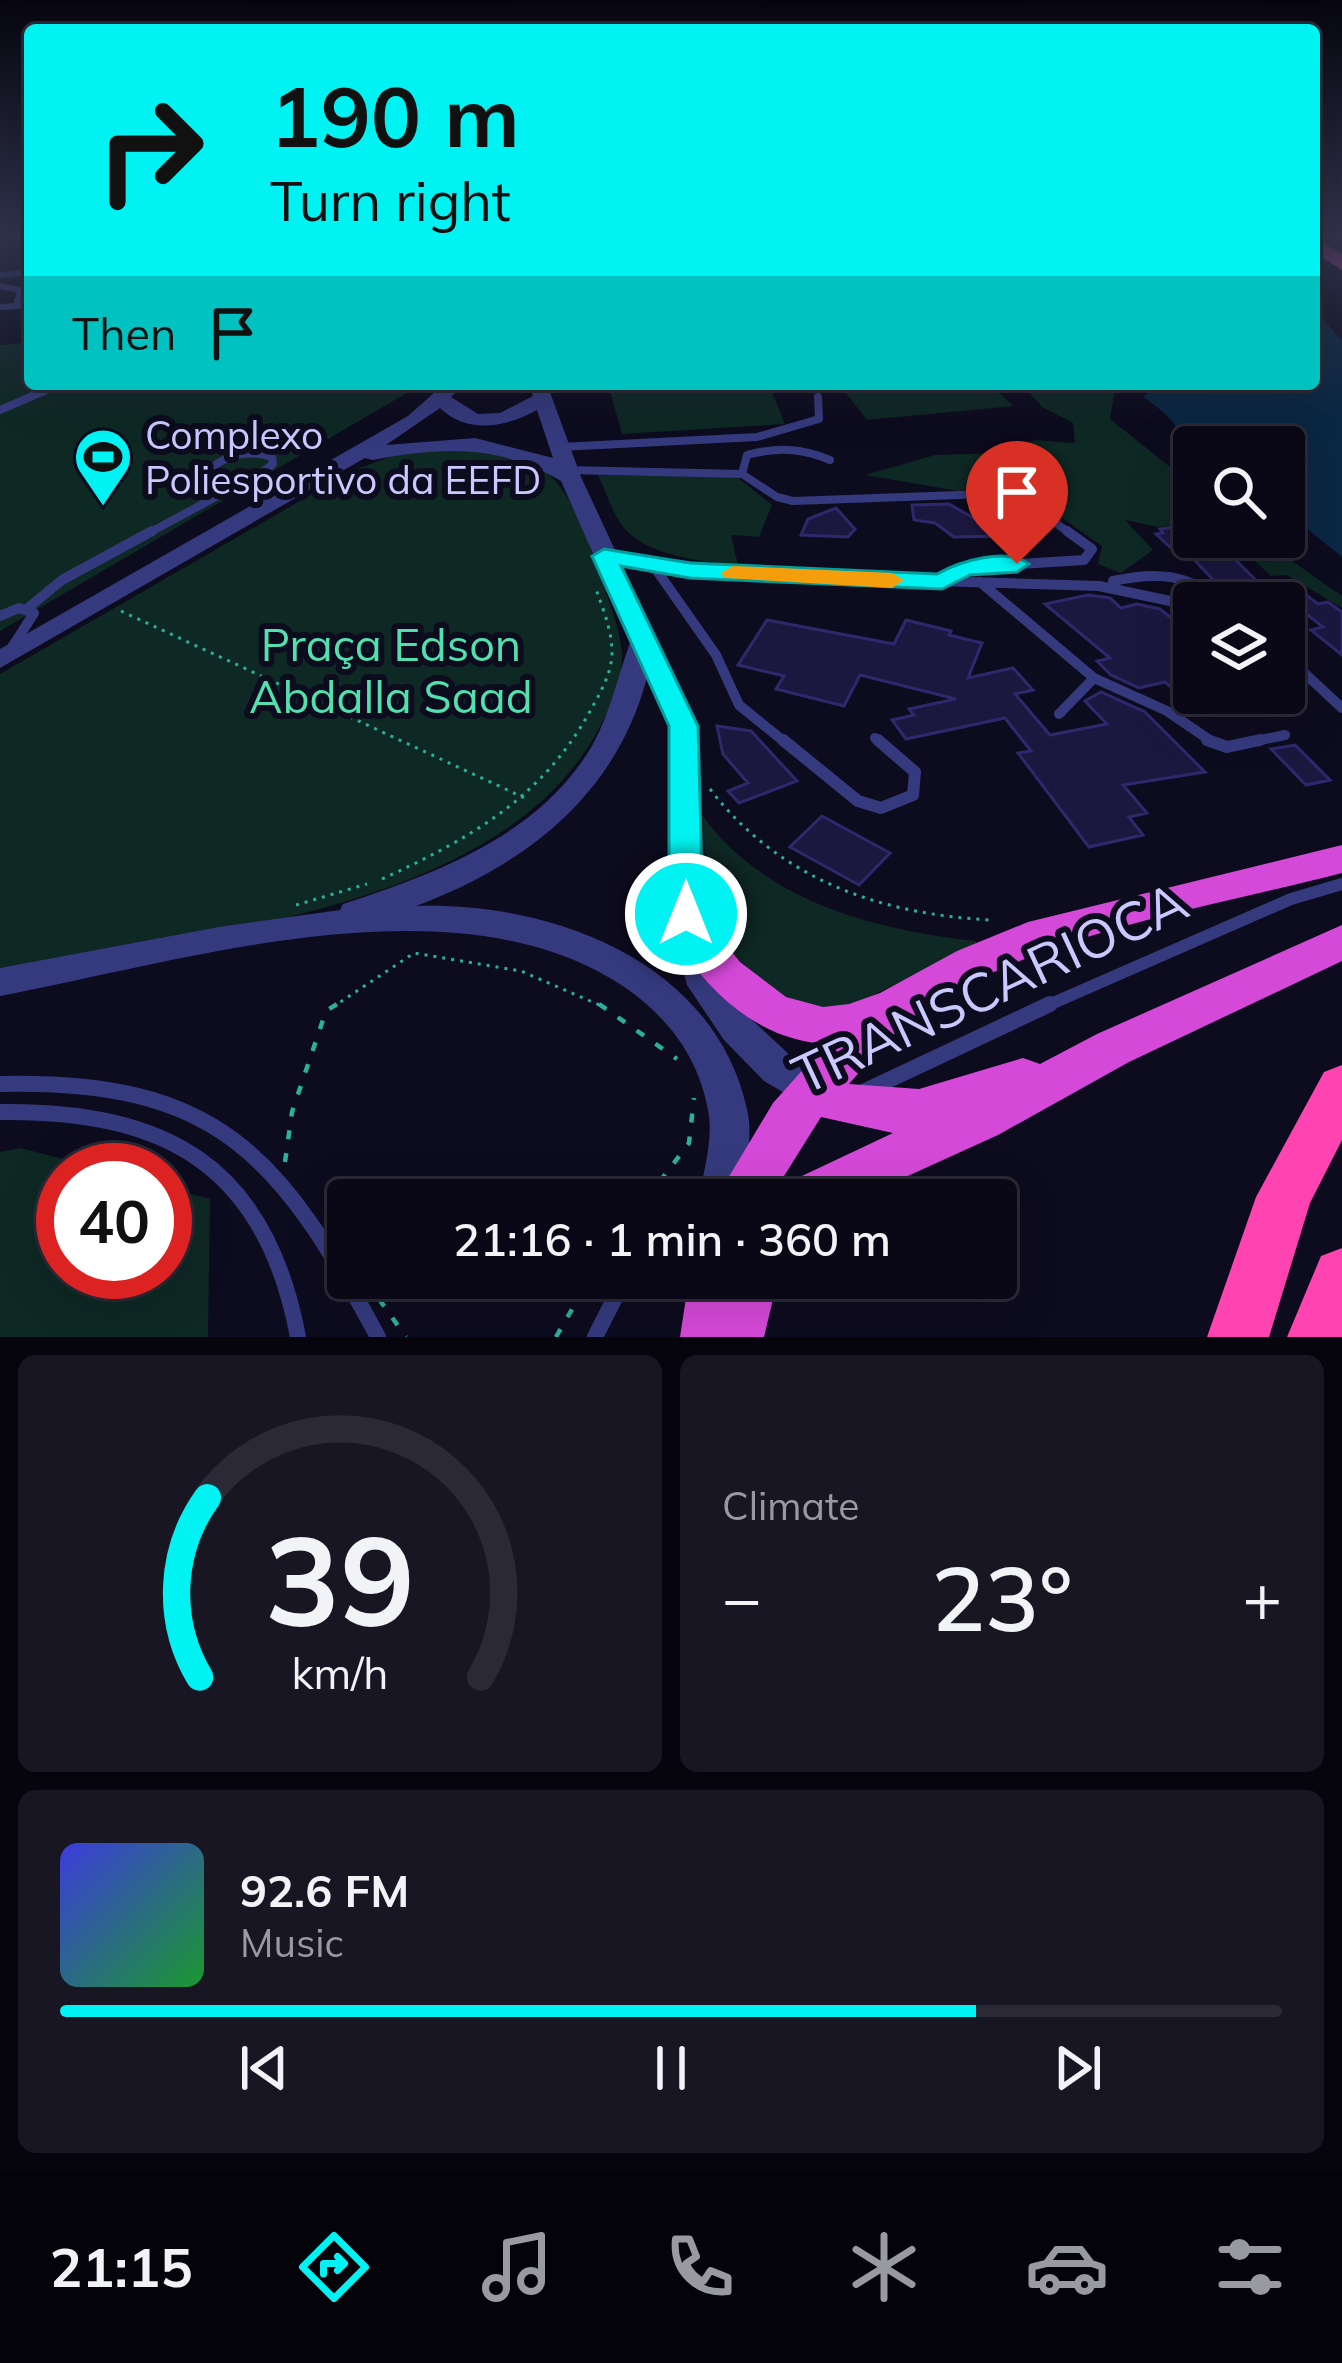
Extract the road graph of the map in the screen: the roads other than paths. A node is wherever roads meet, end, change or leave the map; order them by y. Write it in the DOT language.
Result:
graph roads {
  1 [pos="18,297"];
  2 [pos="24,305"];
  3 [pos="16,306"];
  4 [pos="0,307"];
  5 [pos="46,390"];
  6 [pos="540,391"];
  7 [pos="449,392"];
  8 [pos="818,397"];
  9 [pos="0,410"];
  10 [pos="560,447"];
  11 [pos="830,460"];
  12 [pos="344,461"];
  13 [pos="569,474"];
  14 [pos="742,474"];
  15 [pos="1058,487"];
  16 [pos="226,490"];
  17 [pos="1014,493"];
  18 [pos="597,564"];
  19 [pos="655,568"];
  20 [pos="942,582"];
  21 [pos="980,582"];
  22 [pos="1197,582"];
  23 [pos="1103,584"];
  24 [pos="1173,601"];
  25 [pos="28,608"];
  26 [pos="0,616"];
  27 [pos="643,642"];
  28 [pos="3,658"];
  29 [pos="1305,673"];
  30 [pos="1094,678"];
  31 [pos="1342,707"];
  32 [pos="1059,714"];
  33 [pos="1285,735"];
  34 [pos="875,738"];
  35 [pos="1342,859"];
  36 [pos="1342,884"];
  37 [pos="293,919"];
  38 [pos="688,928"];
  39 [pos="1342,942"];
  40 [pos="0,982"];
  41 [pos="903,1000"];
  42 [pos="1113,1048"];
  43 [pos="0,1084"];
  44 [pos="1342,1088"];
  45 [pos="826,1098"];
  46 [pos="0,1112"];
  47 [pos="720,1179"];
  48 [pos="733,1179"];
  49 [pos="845,1179"];
  50 [pos="614,1299"];
  51 [pos="1246,1310"];
  52 [pos="298,1337"];
  53 [pos="379,1337"];
  54 [pos="595,1337"];
  1 -- 3 [label="lane"];
  2 -- 3 [label="lane"];
  3 -- 4 [label="lane"];
  5 -- 9 [label="lane"];
  6 -- 7 [label="street"];
  6 -- 10 [label="street"];
  7 -- 12 [label="street"];
  8 -- 10 [label="lane"];
  10 -- 13 [label="street"];
  11 -- 14 [label="lane"];
  12 -- 13 [label="street"];
  12 -- 28 [label="street"];
  13 -- 14 [label="lane"];
  13 -- 18 [label="street"];
  14 -- 17 [label="lane"];
  15 -- 17 [label="lane"];
  16 -- 16 [label="lane"];
  16 -- 25 [label="lane"];
  17 -- 20 [label="lane"];
  18 -- 19 [label="lane"];
  18 -- 27 [label="street"];
  19 -- 20 [label="lane"];
  19 -- 34 [label="lane"];
  20 -- 21 [label="lane"];
  21 -- 23 [label="lane"];
  21 -- 30 [label="lane"];
  22 -- 23 [label="lane"];
  23 -- 24 [label="lane"];
  25 -- 26 [label="lane"];
  25 -- 28 [label="lane"];
  27 -- 37 [label="street"];
  27 -- 38 [label="street"];
  29 -- 31 [label="lane"];
  30 -- 32 [label="lane"];
  30 -- 33 [label="lane"];
  35 -- 41 [label="highway"];
  36 -- 45 [label="lane, TRANSCARIOCA"];
  37 -- 40 [label="street"];
  37 -- 47 [label="street"];
  38 -- 41 [label="highway"];
  38 -- 45 [label="street"];
  39 -- 42 [label="highway"];
  41 -- 45 [label="highway"];
  42 -- 45 [label="highway"];
  42 -- 49 [label="highway"];
  43 -- 53 [label="lane"];
  44 -- 51 [label="highway"];
  45 -- 48 [label="highway"];
  46 -- 52 [label="lane"];
  50 -- 54 [label="lane"];
}
